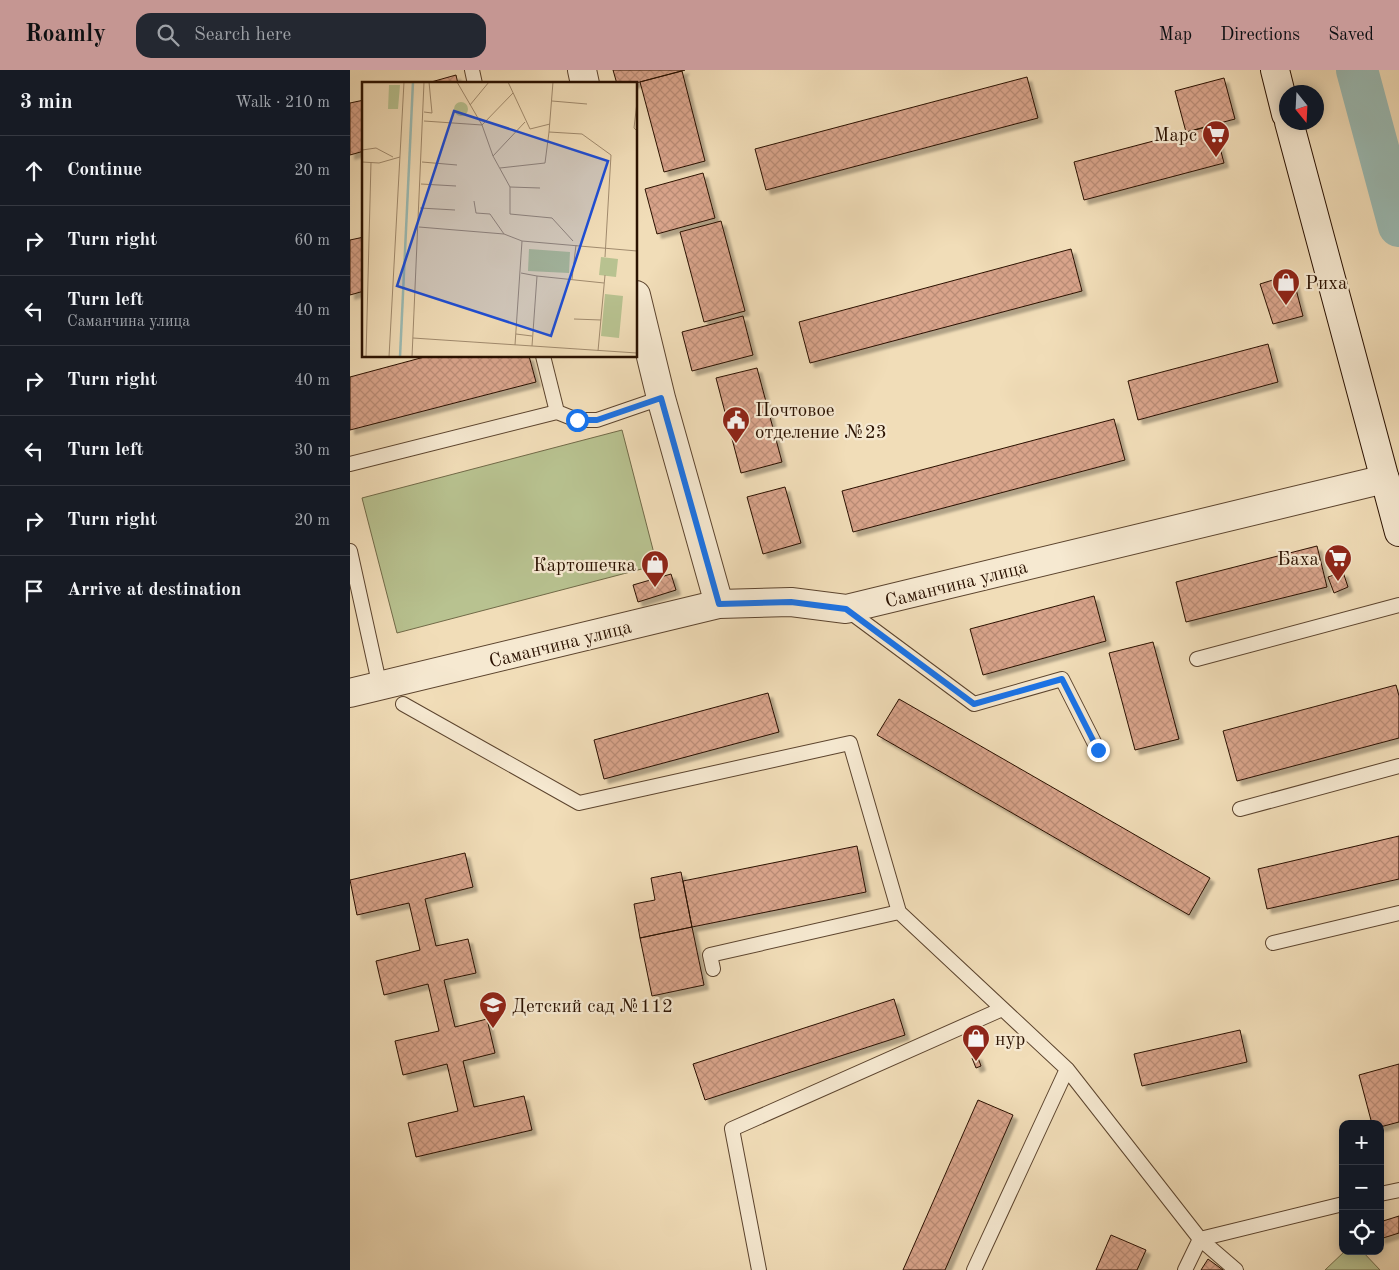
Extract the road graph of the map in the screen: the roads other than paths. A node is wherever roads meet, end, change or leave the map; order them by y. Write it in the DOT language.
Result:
graph roads {
  1 [pos="1275,70"];
  2 [pos="1279,86"];
  3 [pos="1291,130"];
  4 [pos="638,303"];
  5 [pos="544,358"];
  6 [pos="661,398"];
  7 [pos="557,412"];
  8 [pos="350,464"];
  9 [pos="1385,479"];
  10 [pos="1399,532"];
  11 [pos="350,551"];
  12 [pos="719,604"];
  13 [pos="1399,605"];
  14 [pos="846,609"];
  15 [pos="1197,659"];
  16 [pos="380,687"];
  17 [pos="350,693"];
  18 [pos="403,704"];
  19 [pos="1098,750"];
  20 [pos="1399,766"];
  21 [pos="1240,809"];
  22 [pos="899,912"];
  23 [pos="1399,913"];
  24 [pos="1273,943"];
  25 [pos="712,969"];
  26 [pos="1000,1010"];
  27 [pos="1067,1069"];
  28 [pos="1399,1190"];
  29 [pos="1384,1193"];
  30 [pos="1339,1205"];
  31 [pos="1200,1239"];
  32 [pos="758,1270"];
  33 [pos="974,1270"];
  34 [pos="1185,1270"];
  35 [pos="1236,1270"];
  1 -- 2 [label="street"];
  3 -- 9 [label="street"];
  4 -- 6 [label="street"];
  5 -- 7 [label="lane"];
  6 -- 7 [label="lane"];
  6 -- 12 [label="street"];
  7 -- 8 [label="lane"];
  9 -- 10 [label="street"];
  9 -- 14 [label="street, Саманчина улица"];
  11 -- 16 [label="lane"];
  12 -- 14 [label="street, Саманчина улица"];
  12 -- 16 [label="street, Саманчина улица"];
  13 -- 15 [label="lane"];
  14 -- 19 [label="lane"];
  16 -- 17 [label="street, Саманчина улица"];
  18 -- 22 [label="lane"];
  20 -- 21 [label="lane"];
  22 -- 25 [label="lane"];
  22 -- 26 [label="lane"];
  23 -- 24 [label="lane"];
  26 -- 27 [label="lane"];
  26 -- 32 [label="lane"];
  27 -- 31 [label="lane"];
  27 -- 33 [label="lane"];
  28 -- 29 [label="lane"];
  30 -- 31 [label="lane"];
  31 -- 34 [label="lane"];
  31 -- 35 [label="lane"];
}
